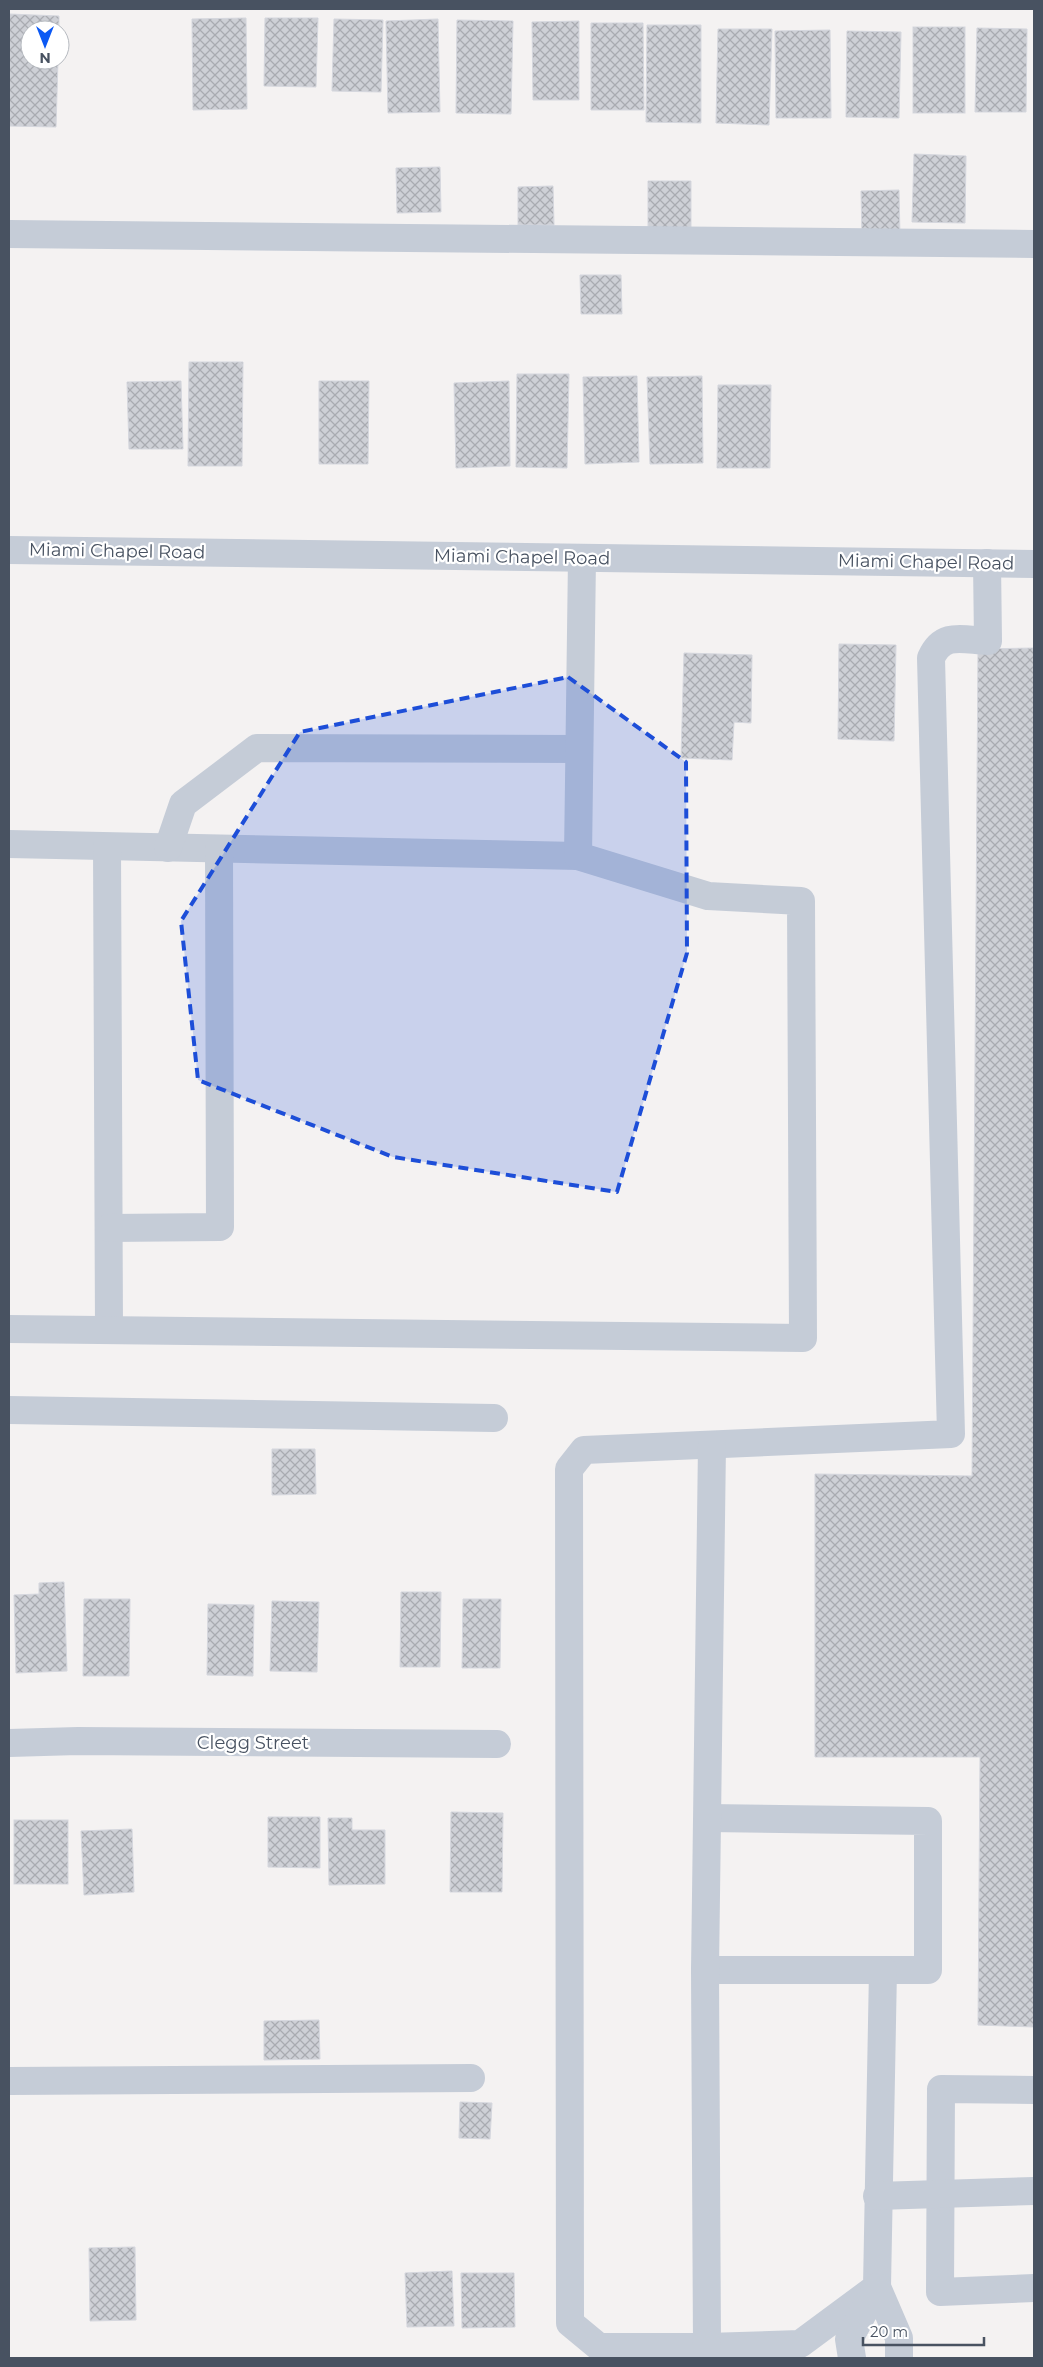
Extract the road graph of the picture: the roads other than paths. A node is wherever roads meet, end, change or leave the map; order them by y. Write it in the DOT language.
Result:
graph roads {
  1 [pos="9,234"];
  2 [pos="1034,244"];
  3 [pos="9,550"];
  4 [pos="582,558"];
  5 [pos="987,563"];
  6 [pos="1034,564"];
  7 [pos="579,749"];
  8 [pos="9,844"];
  9 [pos="107,847"];
  10 [pos="168,848"];
  11 [pos="219,849"];
  12 [pos="578,856"];
  13 [pos="109,1228"];
  14 [pos="9,1329"];
  15 [pos="109,1330"];
  16 [pos="9,1410"];
  17 [pos="494,1418"];
  18 [pos="712,1445"];
  19 [pos="9,1743"];
  20 [pos="497,1744"];
  21 [pos="708,1818"];
  22 [pos="705,1970"];
  23 [pos="883,1970"];
  24 [pos="471,2078"];
  25 [pos="9,2081"];
  26 [pos="1034,2090"];
  27 [pos="1034,2191"];
  28 [pos="942,2194"];
  29 [pos="878,2196"];
  30 [pos="878,2287"];
  31 [pos="1034,2288"];
  32 [pos="707,2347"];
  33 [pos="852,2358"];
  34 [pos="899,2358"];
  1 -- 2 [label="street"];
  3 -- 4 [label="street, Miami Chapel Road"];
  4 -- 5 [label="street, Miami Chapel Road"];
  4 -- 7 [label="street"];
  5 -- 6 [label="street, Miami Chapel Road"];
  5 -- 18 [label="street"];
  7 -- 10 [label="street"];
  7 -- 12 [label="street"];
  8 -- 9 [label="street"];
  9 -- 10 [label="street"];
  9 -- 13 [label="street"];
  10 -- 11 [label="street"];
  11 -- 12 [label="street"];
  11 -- 13 [label="street"];
  12 -- 15 [label="street"];
  13 -- 15 [label="street"];
  14 -- 15 [label="street"];
  16 -- 17 [label="street"];
  18 -- 21 [label="street"];
  18 -- 32 [label="street"];
  19 -- 20 [label="street, Clegg Street"];
  21 -- 22 [label="street"];
  21 -- 23 [label="street"];
  22 -- 23 [label="street"];
  22 -- 32 [label="street"];
  23 -- 29 [label="street"];
  24 -- 25 [label="street"];
  26 -- 28 [label="street"];
  27 -- 28 [label="street"];
  28 -- 29 [label="street"];
  28 -- 31 [label="street"];
  29 -- 30 [label="street"];
  30 -- 32 [label="street"];
  30 -- 33 [label="street"];
  30 -- 34 [label="street"];
}
